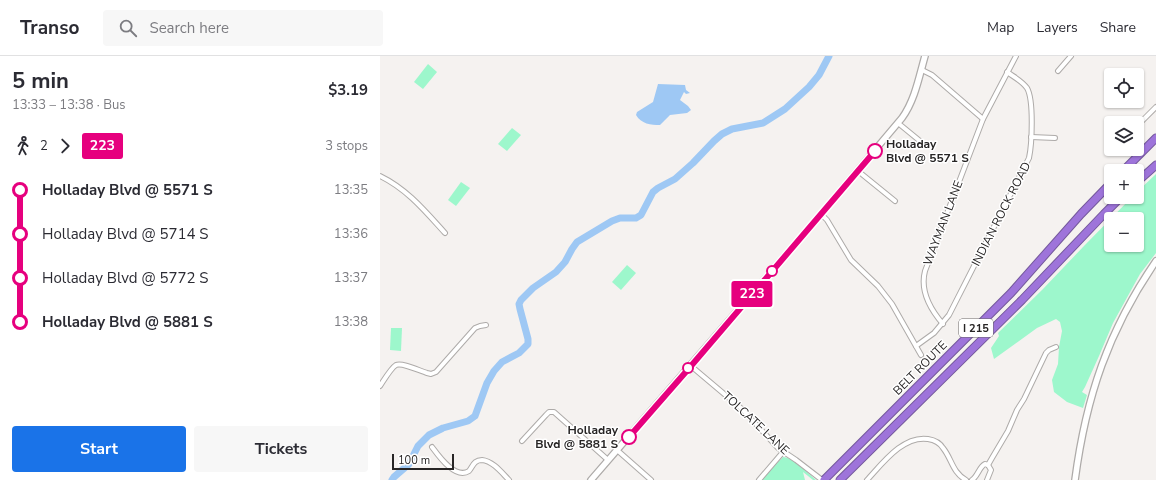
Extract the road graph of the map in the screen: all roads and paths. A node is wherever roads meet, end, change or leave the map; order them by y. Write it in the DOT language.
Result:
graph roads {
  1 [pos="925,56"];
  2 [pos="1016,56"];
  3 [pos="1071,56"];
  4 [pos="922,70"];
  5 [pos="1058,71"];
  6 [pos="1007,72"];
  7 [pos="1156,107"];
  8 [pos="983,119"];
  9 [pos="1144,119"];
  10 [pos="898,123"];
  11 [pos="1031,137"];
  12 [pos="1055,138"];
  13 [pos="1156,138"];
  14 [pos="920,141"];
  15 [pos="1130,164"];
  16 [pos="1156,165"];
  17 [pos="858,171"];
  18 [pos="380,176"];
  19 [pos="1144,176"];
  20 [pos="1104,190"];
  21 [pos="895,201"];
  22 [pos="1114,204"];
  23 [pos="821,214"];
  24 [pos="445,233"];
  25 [pos="1156,261"];
  26 [pos="486,324"];
  27 [pos="943,324"];
  28 [pos="916,346"];
  29 [pos="1056,348"];
  30 [pos="921,355"];
  31 [pos="691,366"];
  32 [pos="380,386"];
  33 [pos="522,441"];
  34 [pos="432,447"];
  35 [pos="617,450"];
  36 [pos="783,452"];
  37 [pos="608,460"];
  38 [pos="988,465"];
  39 [pos="842,478"];
  40 [pos="509,480"];
  41 [pos="591,480"];
  42 [pos="651,480"];
  43 [pos="759,480"];
  44 [pos="823,480"];
  45 [pos="866,480"];
  46 [pos="966,480"];
  47 [pos="972,480"];
  48 [pos="987,480"];
  49 [pos="1075,480"];
  1 -- 4 [label="main road"];
  2 -- 6 [label="street, WAYMAN LANE"];
  3 -- 5 [label="street"];
  4 -- 8 [label="street"];
  4 -- 10 [label="main road"];
  6 -- 8 [label="street, WAYMAN LANE"];
  6 -- 11 [label="street, INDIAN ROCK ROAD"];
  7 -- 9 [label="street"];
  8 -- 27 [label="street, WAYMAN LANE"];
  10 -- 14 [label="street"];
  10 -- 17 [label="main road"];
  11 -- 12 [label="street"];
  11 -- 27 [label="street, INDIAN ROCK ROAD"];
  13 -- 15 [label="highway"];
  16 -- 19 [label="highway"];
  17 -- 21 [label="street"];
  17 -- 23 [label="main road"];
  18 -- 24 [label="street"];
  20 -- 44 [label="highway, BELT ROUTE / I 215"];
  22 -- 39 [label="highway, BELT ROUTE / I 215"];
  23 -- 28 [label="street"];
  23 -- 31 [label="main road"];
  25 -- 49 [label="main road"];
  26 -- 32 [label="street"];
  27 -- 28 [label="street, INDIAN ROCK ROAD"];
  28 -- 30 [label="street"];
  29 -- 38 [label="street"];
  31 -- 35 [label="main road"];
  31 -- 36 [label="street, TOLCATE LANE"];
  33 -- 37 [label="street"];
  34 -- 40 [label="street"];
  35 -- 37 [label="main road"];
  35 -- 42 [label="street"];
  36 -- 43 [label="street"];
  36 -- 44 [label="street, TOLCATE LANE"];
  37 -- 41 [label="main road"];
  38 -- 47 [label="street"];
  38 -- 48 [label="street"];
  45 -- 46 [label="street"];
}
